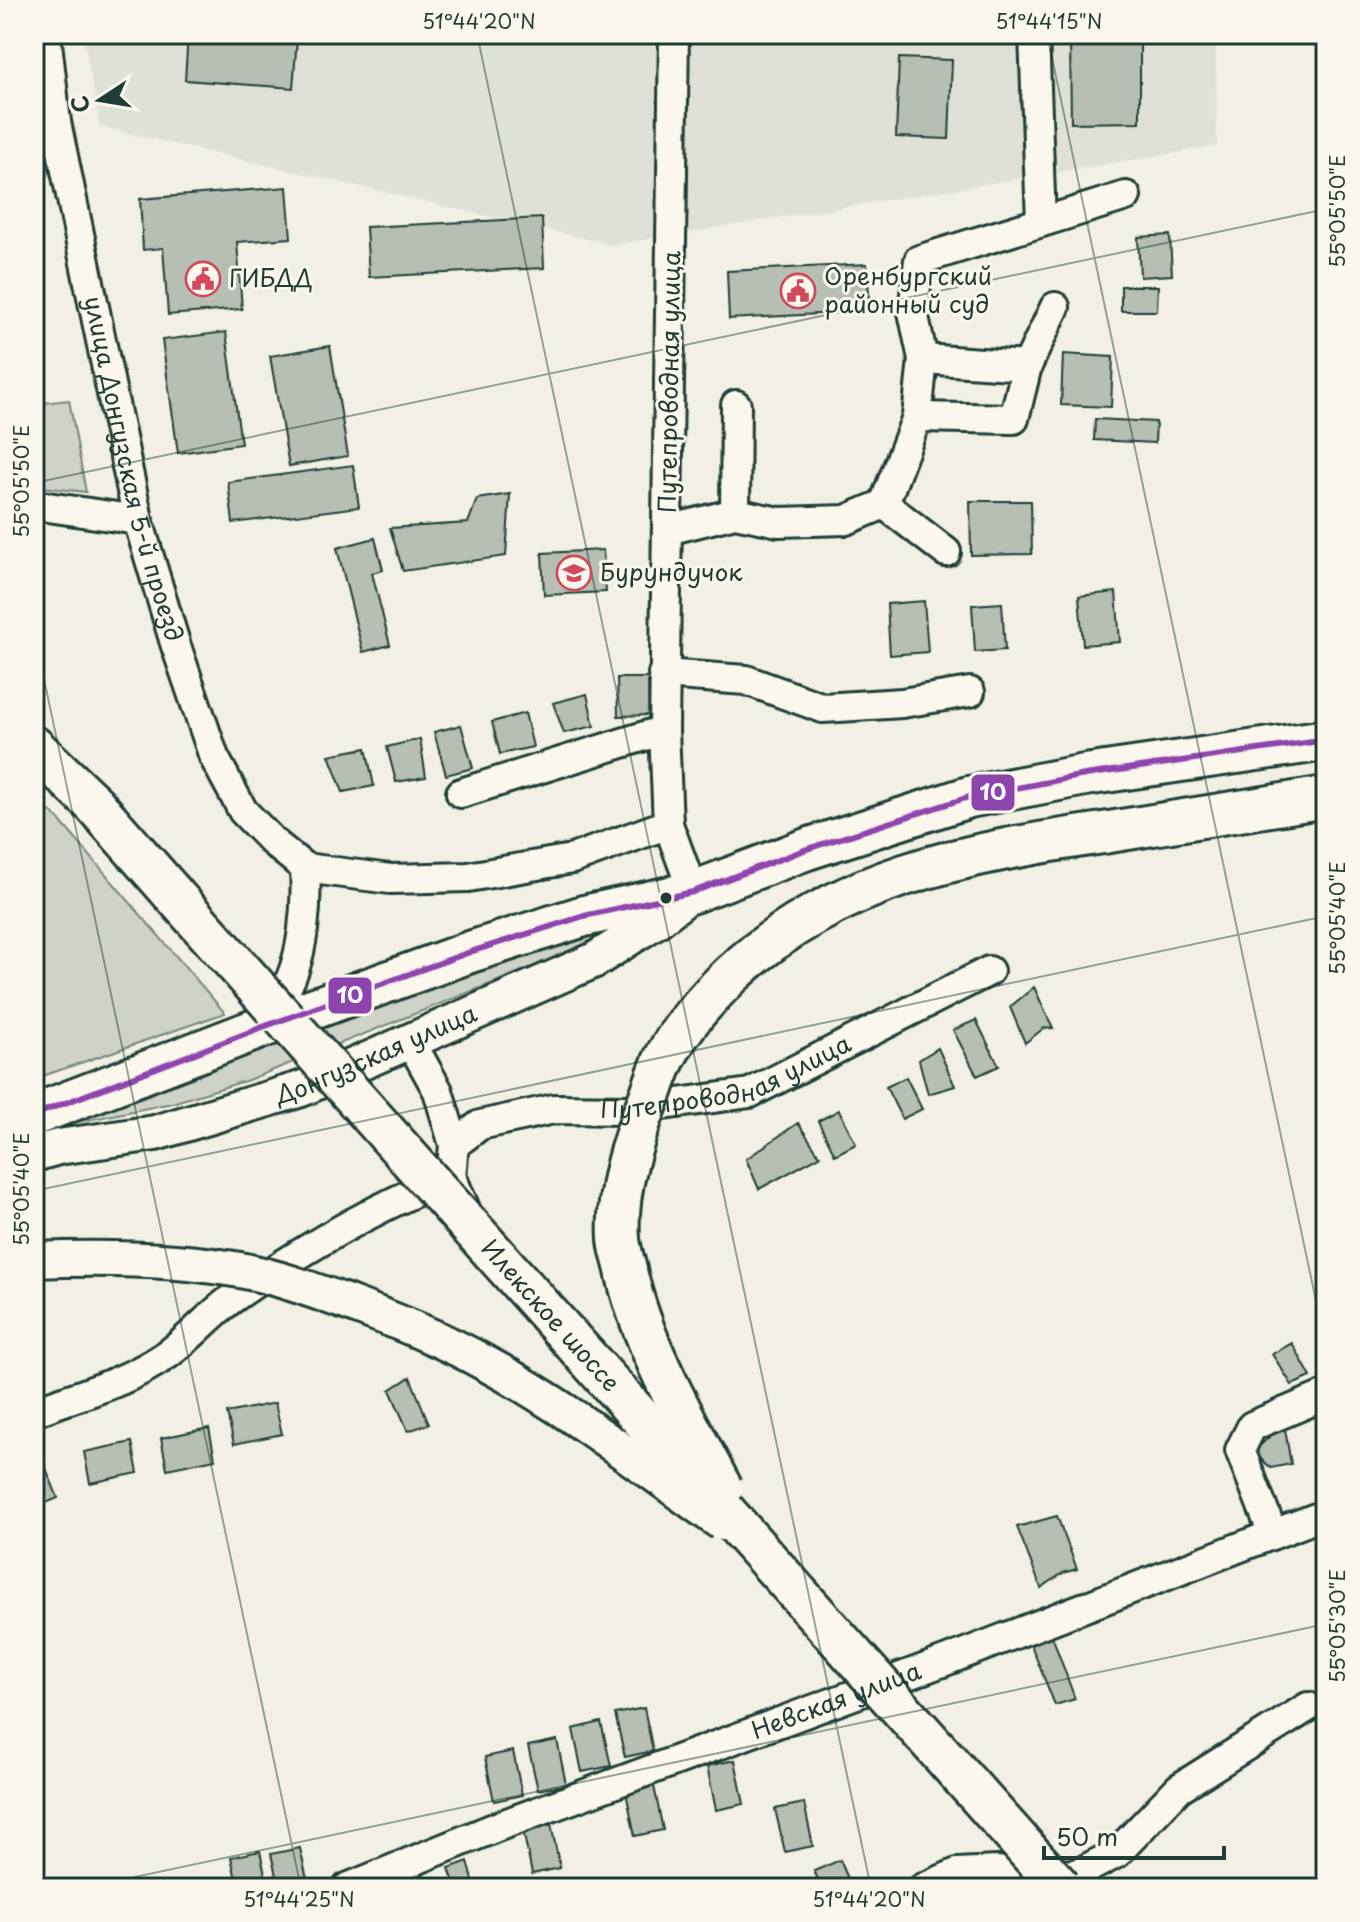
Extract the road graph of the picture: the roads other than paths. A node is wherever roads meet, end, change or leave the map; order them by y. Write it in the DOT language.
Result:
graph roads {
  1 [pos="46,34"];
  2 [pos="674,34"];
  3 [pos="1034,34"];
  4 [pos="1126,196"];
  5 [pos="1041,222"];
  6 [pos="1055,307"];
  7 [pos="923,359"];
  8 [pos="1027,366"];
  9 [pos="736,405"];
  10 [pos="917,417"];
  11 [pos="884,504"];
  12 [pos="34,505"];
  13 [pos="735,513"];
  14 [pos="138,520"];
  15 [pos="668,530"];
  16 [pos="946,552"];
  17 [pos="663,674"];
  18 [pos="970,692"];
  19 [pos="664,730"];
  20 [pos="1326,740"];
  21 [pos="34,747"];
  22 [pos="461,793"];
  23 [pos="1326,797"];
  24 [pos="668,824"];
  25 [pos="305,868"];
  26 [pos="693,892"];
  27 [pos="989,971"];
  28 [pos="260,1028"];
  29 [pos="411,1042"];
  30 [pos="34,1115"];
  31 [pos="454,1145"];
  32 [pos="34,1154"];
  33 [pos="451,1176"];
  34 [pos="34,1260"];
  35 [pos="1326,1395"];
  36 [pos="34,1412"];
  37 [pos="1326,1514"];
  38 [pos="1273,1534"];
  39 [pos="750,1543"];
  40 [pos="863,1689"];
  41 [pos="1308,1707"];
  42 [pos="1046,1882"];
  43 [pos="347,1888"];
  44 [pos="923,1888"];
  1 -- 14 [label="street, улица Донгузская 5-й проезд"];
  2 -- 15 [label="street, Путепроводная улица"];
  3 -- 5 [label="street"];
  4 -- 5 [label="street"];
  5 -- 7 [label="street"];
  6 -- 8 [label="street"];
  7 -- 8 [label="street"];
  7 -- 10 [label="street"];
  8 -- 10 [label="street"];
  9 -- 13 [label="street"];
  10 -- 11 [label="street"];
  11 -- 13 [label="street"];
  11 -- 16 [label="street"];
  12 -- 14 [label="street"];
  13 -- 15 [label="street"];
  14 -- 25 [label="street, улица Донгузская 5-й проезд"];
  15 -- 17 [label="street, Путепроводная улица"];
  17 -- 18 [label="street"];
  17 -- 19 [label="street, Путепроводная улица"];
  19 -- 22 [label="street"];
  19 -- 24 [label="street, Путепроводная улица"];
  20 -- 26 [label="highway, Донгузская улица"];
  21 -- 39 [label="highway, Илекское шоссе, bridge"];
  23 -- 39 [label="highway, bridge"];
  24 -- 25 [label="street"];
  24 -- 26 [label="street, Путепроводная улица"];
  25 -- 28 [label="street"];
  26 -- 28 [label="highway, Донгузская улица"];
  26 -- 29 [label="main road, Донгузская улица"];
  27 -- 31 [label="street, Путепроводная улица"];
  28 -- 30 [label="highway, Донгузская улица"];
  29 -- 31 [label="street"];
  29 -- 32 [label="main road, Донгузская улица"];
  31 -- 33 [label="street"];
  33 -- 36 [label="street"];
  33 -- 40 [label="street"];
  34 -- 39 [label="main road, bridge"];
  35 -- 38 [label="street"];
  37 -- 38 [label="street, Невская улица"];
  38 -- 40 [label="street, Невская улица"];
  39 -- 42 [label="highway, Илекское шоссе, bridge"];
  40 -- 42 [label="street"];
  40 -- 43 [label="street, Невская улица"];
  41 -- 42 [label="street"];
  42 -- 44 [label="street"];
}
